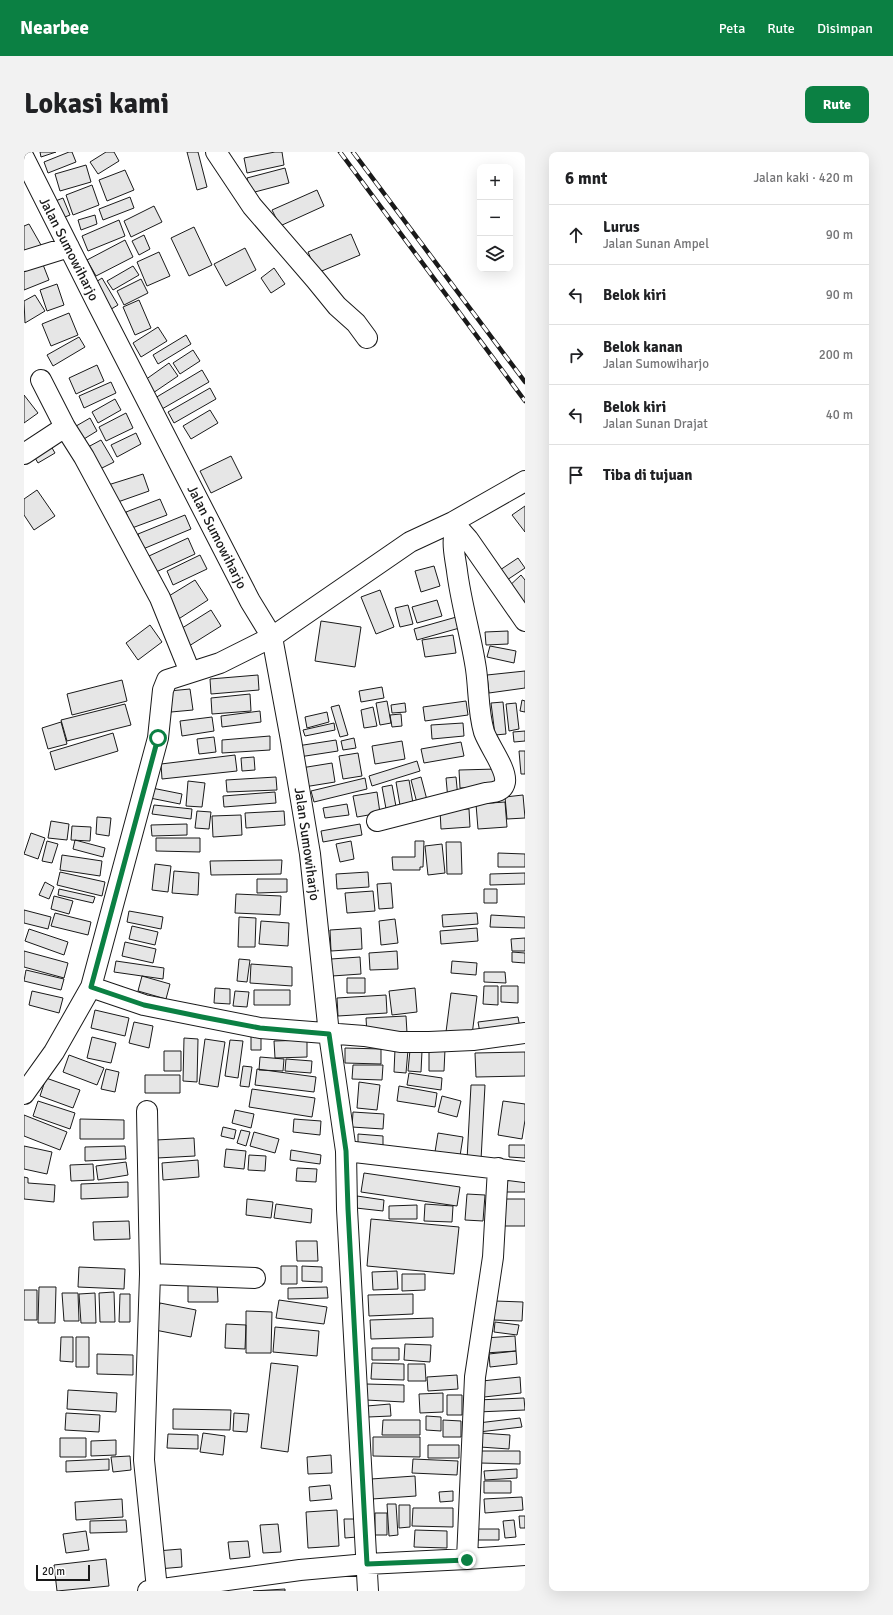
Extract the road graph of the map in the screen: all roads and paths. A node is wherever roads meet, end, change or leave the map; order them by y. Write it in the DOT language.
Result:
graph roads {
  1 [pos="216,152"];
  2 [pos="24,158"];
  3 [pos="69,247"];
  4 [pos="24,261"];
  5 [pos="367,338"];
  6 [pos="41,380"];
  7 [pos="65,427"];
  8 [pos="24,454"];
  9 [pos="525,481"];
  10 [pos="456,526"];
  11 [pos="525,621"];
  12 [pos="272,637"];
  13 [pos="190,672"];
  14 [pos="376,821"];
  15 [pos="91,987"];
  16 [pos="525,1033"];
  17 [pos="329,1034"];
  18 [pos="24,1094"];
  19 [pos="146,1111"];
  20 [pos="346,1151"];
  21 [pos="498,1168"];
  22 [pos="525,1172"];
  23 [pos="150,1274"];
  24 [pos="255,1278"];
  25 [pos="525,1555"];
  26 [pos="467,1560"];
  27 [pos="367,1564"];
  28 [pos="153,1590"];
  29 [pos="368,1591"];
  1 -- 5 [label="street"];
  2 -- 3 [label="street, Jalan Sumowiharjo"];
  3 -- 4 [label="street"];
  3 -- 12 [label="street, Jalan Sumowiharjo"];
  6 -- 7 [label="street"];
  7 -- 8 [label="street"];
  7 -- 13 [label="street"];
  9 -- 10 [label="street"];
  10 -- 11 [label="street"];
  10 -- 12 [label="street"];
  10 -- 14 [label="street"];
  12 -- 13 [label="street"];
  12 -- 17 [label="street, Jalan Sumowiharjo"];
  13 -- 15 [label="street"];
  15 -- 17 [label="street"];
  15 -- 18 [label="street"];
  16 -- 17 [label="street"];
  17 -- 20 [label="street, Jalan Sumowiharjo"];
  19 -- 23 [label="street"];
  20 -- 21 [label="street"];
  20 -- 27 [label="street, Jalan Sumowiharjo"];
  21 -- 22 [label="street"];
  21 -- 26 [label="street"];
  23 -- 24 [label="street"];
  23 -- 28 [label="street"];
  25 -- 26 [label="street"];
  26 -- 27 [label="street"];
  27 -- 28 [label="street"];
  27 -- 29 [label="street, Jalan Sumowiharjo"];
}
